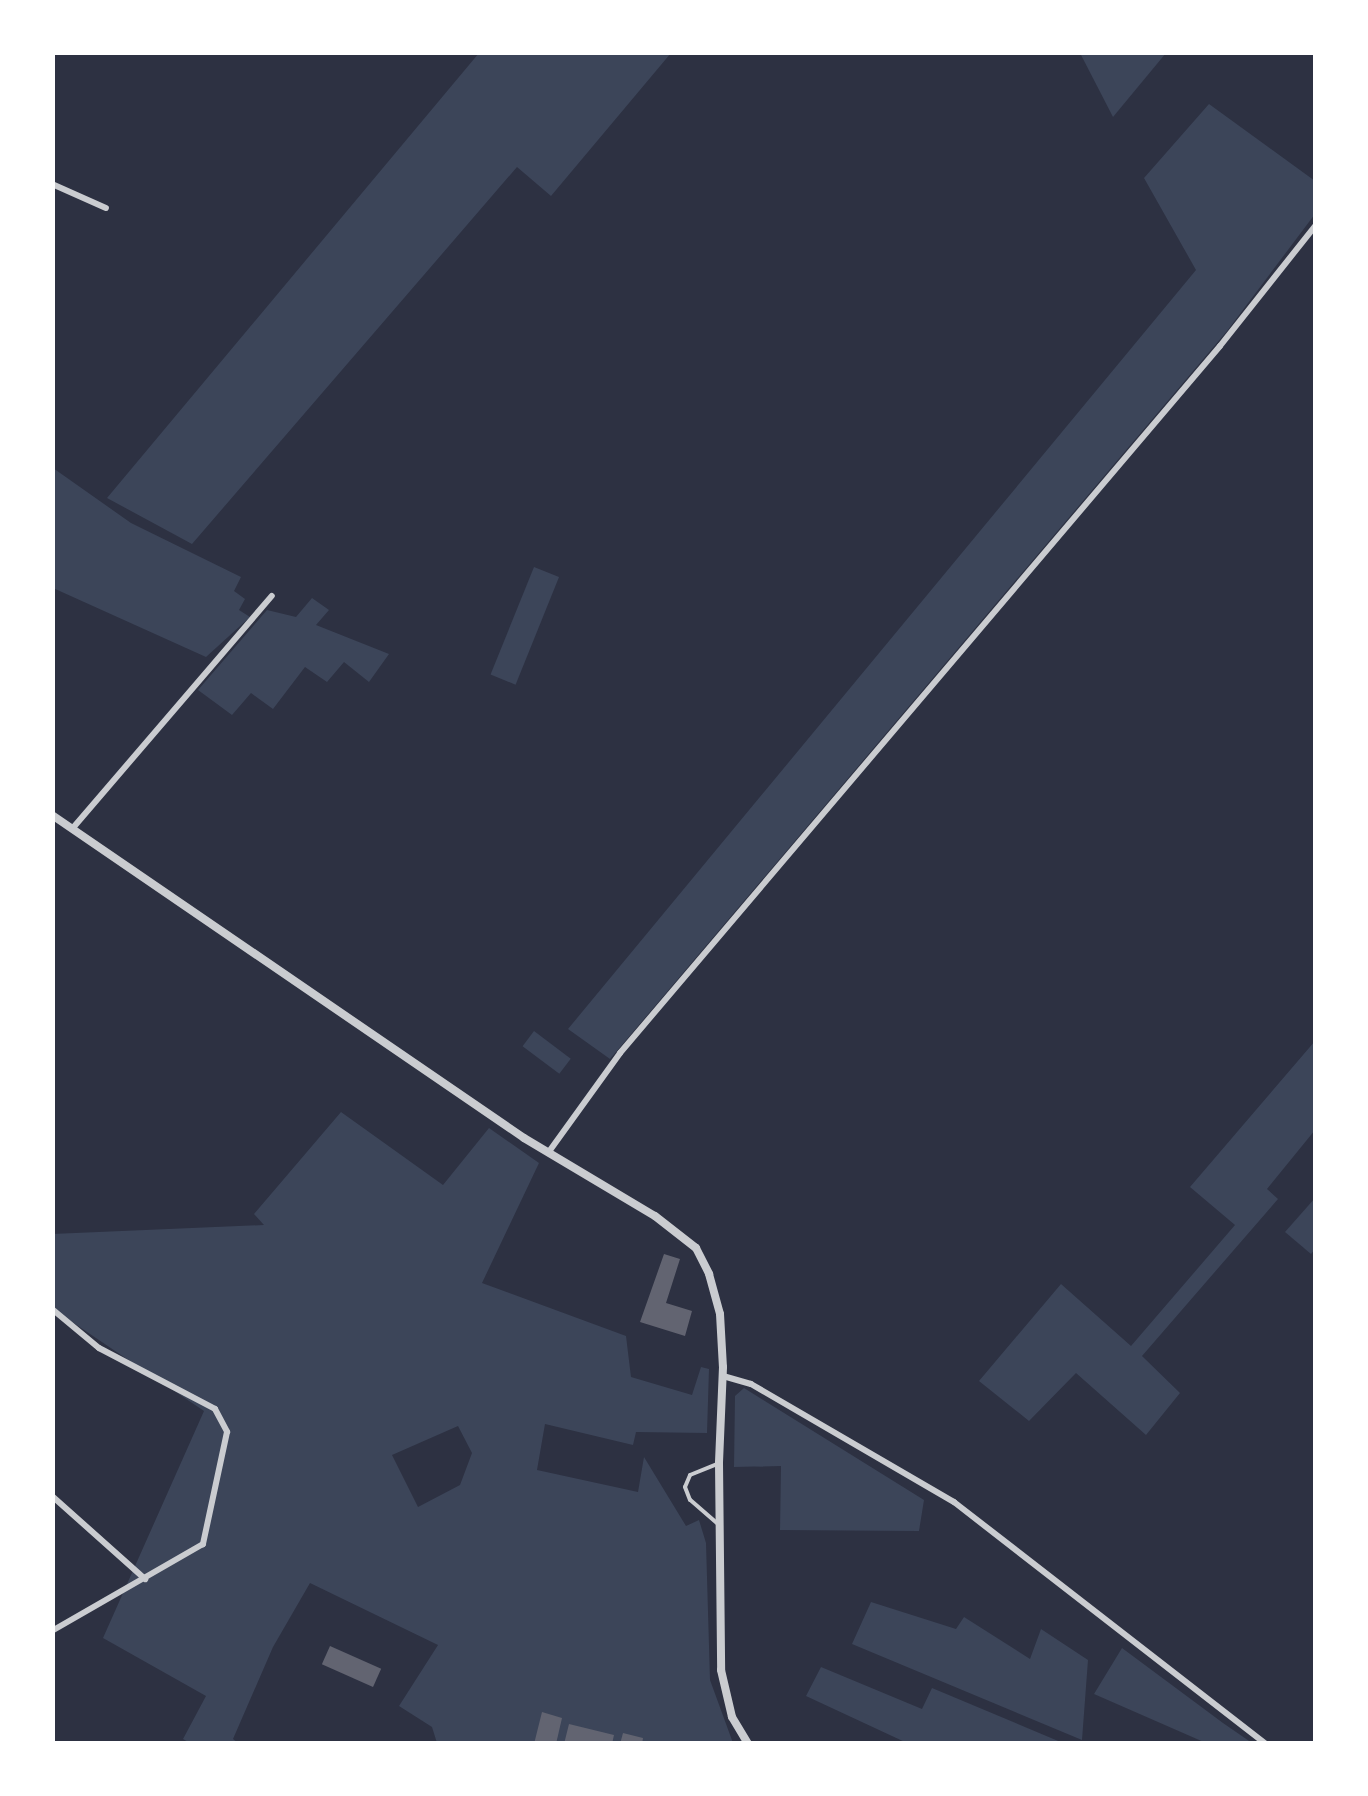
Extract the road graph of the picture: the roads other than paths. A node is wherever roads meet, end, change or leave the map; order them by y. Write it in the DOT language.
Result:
graph roads {
  1 [pos="52,184"];
  2 [pos="106,208"];
  3 [pos="1316,226"];
  4 [pos="272,596"];
  5 [pos="52,815"];
  6 [pos="72,829"];
  7 [pos="548,1153"];
  8 [pos="52,1309"];
  9 [pos="723,1376"];
  10 [pos="718,1464"];
  11 [pos="52,1496"];
  12 [pos="719,1524"];
  13 [pos="145,1579"];
  14 [pos="52,1631"];
  15 [pos="748,1744"];
  16 [pos="1266,1744"];
  1 -- 2 [label="street"];
  3 -- 7 [label="street"];
  4 -- 6 [label="street"];
  5 -- 6 [label="street"];
  6 -- 7 [label="street"];
  7 -- 9 [label="street"];
  8 -- 13 [label="street"];
  9 -- 10 [label="street"];
  9 -- 16 [label="street"];
  10 -- 12 [label="street"];
  10 -- 12 [label="lane"];
  11 -- 13 [label="street"];
  12 -- 15 [label="street"];
  13 -- 14 [label="street"];
}
